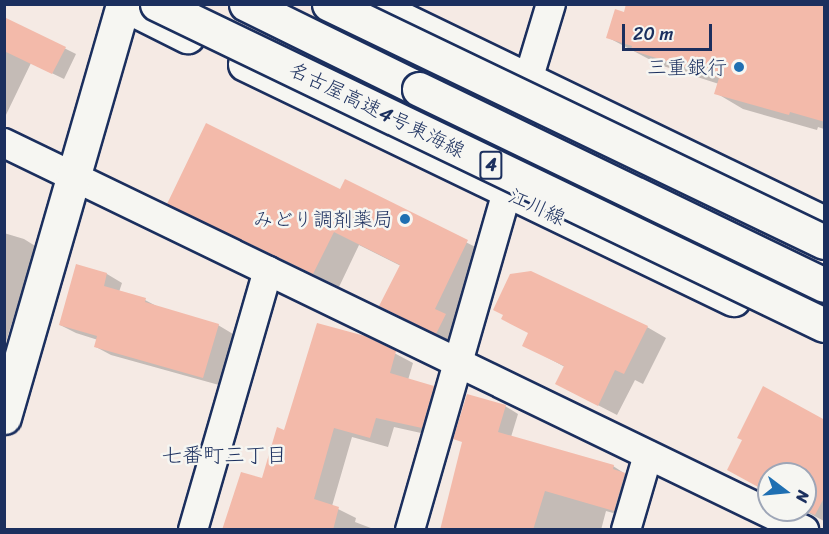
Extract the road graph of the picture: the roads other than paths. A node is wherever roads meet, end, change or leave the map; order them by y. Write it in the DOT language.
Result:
graph roads {
  1 [pos="157,4"];
  2 [pos="246,4"];
  3 [pos="329,4"];
  4 [pos="371,4"];
  5 [pos="551,4"];
  6 [pos="123,5"];
  7 [pos="528,80"];
  8 [pos="4,143"];
  9 [pos="74,176"];
  10 [pos="507,192"];
  11 [pos="825,223"];
  12 [pos="825,242"];
  13 [pos="268,271"];
  14 [pos="825,285"];
  15 [pos="825,325"];
  16 [pos="825,342"];
  17 [pos="458,363"];
  18 [pos="4,417"];
  19 [pos="648,455"];
  20 [pos="193,530"];
  21 [pos="410,530"];
  22 [pos="626,530"];
  23 [pos="804,530"];
  1 -- 15 [label="main road, 名古屋高速4号東海線 / 4, bridge"];
  2 -- 14 [label="main road, bridge"];
  3 -- 12 [label="main road, bridge"];
  4 -- 7 [label="main road"];
  5 -- 7 [label="street"];
  6 -- 9 [label="main road"];
  6 -- 10 [label="main road, 江川線"];
  7 -- 10 [label="street"];
  7 -- 11 [label="main road"];
  8 -- 9 [label="street"];
  9 -- 13 [label="street"];
  9 -- 18 [label="main road"];
  10 -- 16 [label="main road, 江川線"];
  10 -- 17 [label="street"];
  13 -- 17 [label="street"];
  13 -- 20 [label="street"];
  17 -- 19 [label="street"];
  17 -- 21 [label="street"];
  19 -- 22 [label="street"];
  19 -- 23 [label="street"];
}
